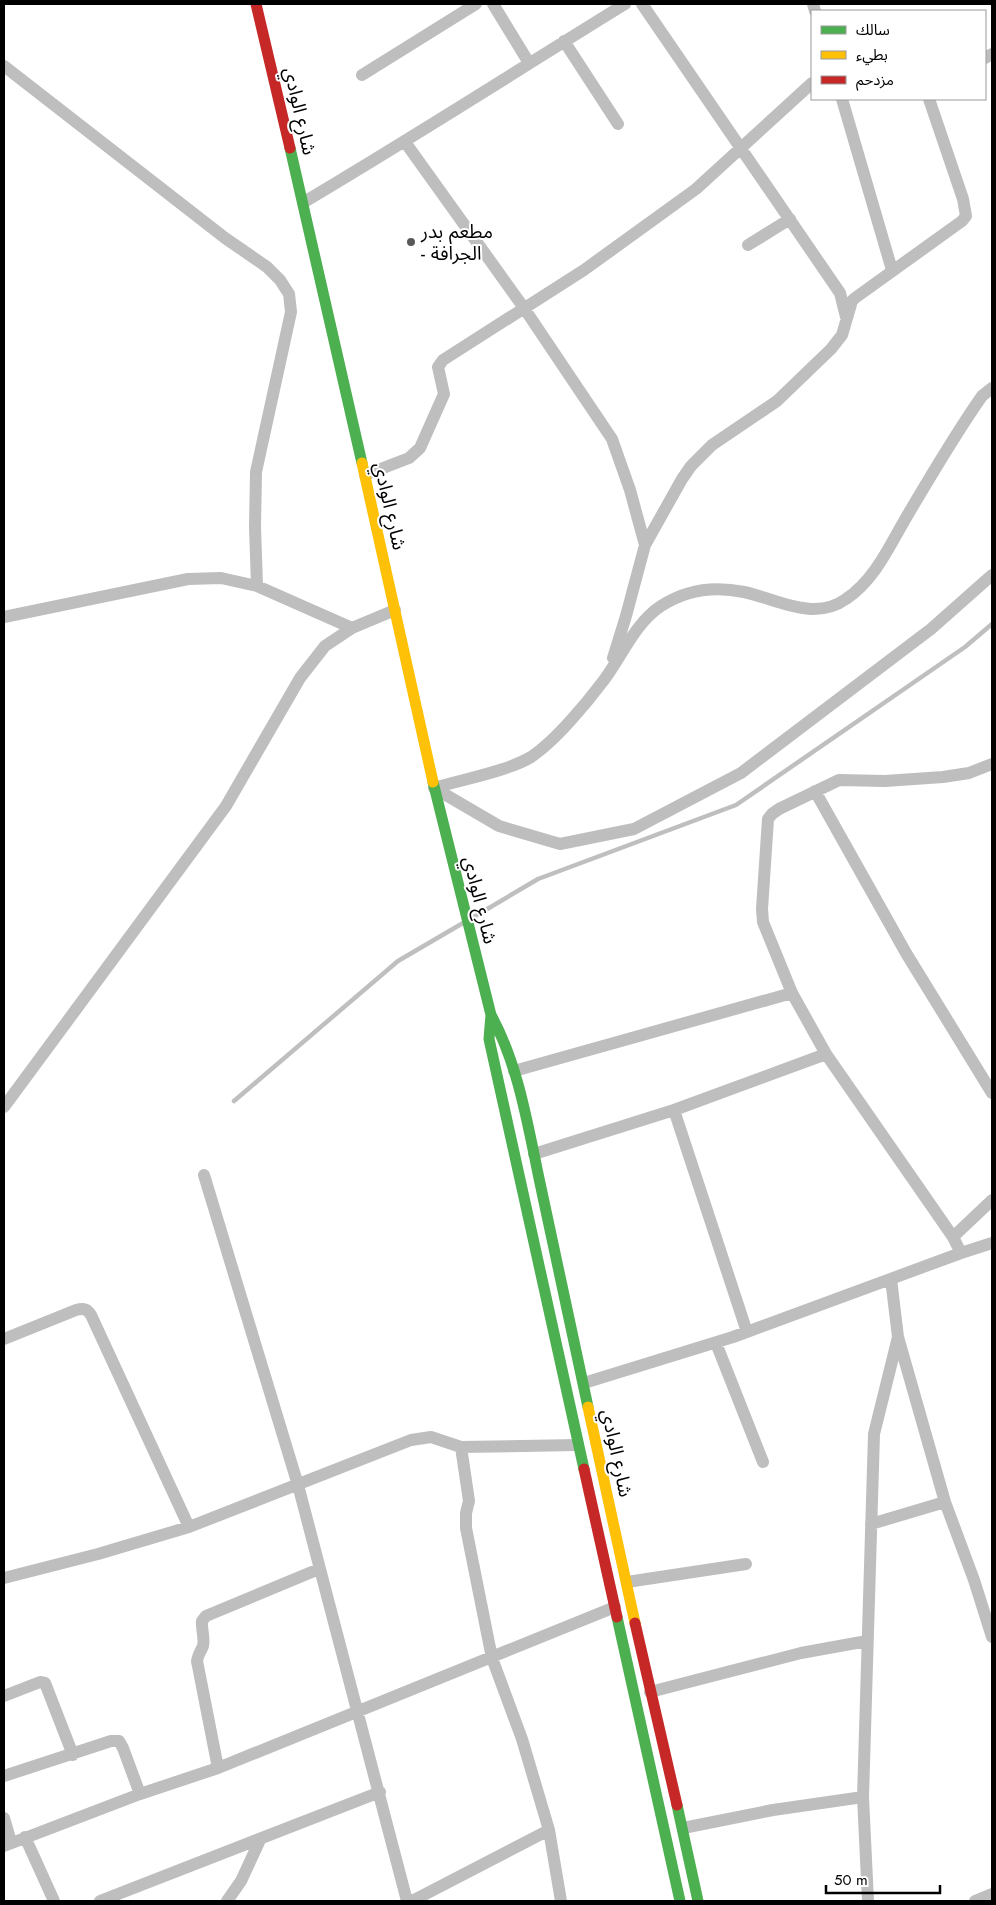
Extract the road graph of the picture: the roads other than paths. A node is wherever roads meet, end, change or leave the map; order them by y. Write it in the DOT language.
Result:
graph roads {
  1 [pos="256,4"];
  2 [pos="476,4"];
  3 [pos="493,4"];
  4 [pos="625,4"];
  5 [pos="642,4"];
  6 [pos="564,41"];
  7 [pos="529,62"];
  8 [pos="4,66"];
  9 [pos="362,75"];
  10 [pos="811,84"];
  11 [pos="842,100"];
  12 [pos="929,100"];
  13 [pos="618,124"];
  14 [pos="405,142"];
  15 [pos="740,147"];
  16 [pos="304,202"];
  17 [pos="790,219"];
  18 [pos="748,245"];
  19 [pos="892,270"];
  20 [pos="524,308"];
  21 [pos="847,323"];
  22 [pos="992,388"];
  23 [pos="365,475"];
  24 [pos="645,545"];
  25 [pos="992,575"];
  26 [pos="257,586"];
  27 [pos="395,610"];
  28 [pos="4,616"];
  29 [pos="352,628"];
  30 [pos="603,681"];
  31 [pos="992,764"];
  32 [pos="434,788"];
  33 [pos="815,791"];
  34 [pos="792,993"];
  35 [pos="491,1015"];
  36 [pos="826,1054"];
  37 [pos="514,1071"];
  38 [pos="992,1093"];
  39 [pos="4,1107"];
  40 [pos="674,1110"];
  41 [pos="534,1154"];
  42 [pos="204,1175"];
  43 [pos="992,1200"];
  44 [pos="953,1237"];
  45 [pos="992,1243"];
  46 [pos="961,1253"];
  47 [pos="891,1279"];
  48 [pos="746,1332"];
  49 [pos="898,1337"];
  50 [pos="4,1339"];
  51 [pos="716,1343"];
  52 [pos="584,1383"];
  53 [pos="578,1445"];
  54 [pos="461,1447"];
  55 [pos="763,1462"];
  56 [pos="298,1485"];
  57 [pos="945,1502"];
  58 [pos="871,1524"];
  59 [pos="189,1527"];
  60 [pos="746,1564"];
  61 [pos="319,1569"];
  62 [pos="4,1578"];
  63 [pos="627,1582"];
  64 [pos="615,1608"];
  65 [pos="992,1637"];
  66 [pos="867,1641"];
  67 [pos="492,1658"];
  68 [pos="650,1692"];
  69 [pos="4,1696"];
  70 [pos="358,1712"];
  71 [pos="73,1755"];
  72 [pos="218,1768"];
  73 [pos="4,1776"];
  74 [pos="380,1792"];
  75 [pos="140,1794"];
  76 [pos="862,1797"];
  77 [pos="4,1818"];
  78 [pos="683,1828"];
  79 [pos="549,1830"];
  80 [pos="25,1836"];
  81 [pos="260,1840"];
  82 [pos="7,1844"];
  83 [pos="992,1894"];
  84 [pos="54,1901"];
  85 [pos="100,1901"];
  86 [pos="227,1901"];
  87 [pos="407,1901"];
  88 [pos="412,1901"];
  89 [pos="561,1901"];
  90 [pos="680,1901"];
  91 [pos="698,1901"];
  92 [pos="868,1901"];
  93 [pos="975,1901"];
  1 -- 16 [label="main road, شارع الوادي"];
  2 -- 9 [label="street"];
  3 -- 7 [label="street"];
  4 -- 6 [label="street"];
  5 -- 15 [label="street"];
  6 -- 7 [label="street"];
  6 -- 13 [label="street"];
  7 -- 14 [label="street"];
  8 -- 26 [label="street"];
  10 -- 15 [label="street"];
  11 -- 19 [label="street"];
  12 -- 19 [label="street"];
  14 -- 16 [label="street"];
  14 -- 20 [label="street"];
  15 -- 17 [label="street"];
  15 -- 20 [label="street"];
  16 -- 23 [label="main road, شارع الوادي"];
  17 -- 18 [label="street"];
  17 -- 21 [label="street"];
  19 -- 21 [label="street"];
  20 -- 23 [label="street"];
  20 -- 24 [label="street"];
  21 -- 24 [label="street"];
  22 -- 30 [label="street"];
  23 -- 27 [label="main road, شارع الوادي"];
  24 -- 30 [label="street"];
  25 -- 32 [label="street"];
  26 -- 28 [label="street"];
  26 -- 29 [label="street"];
  27 -- 29 [label="street"];
  27 -- 32 [label="main road, شارع الوادي"];
  29 -- 39 [label="street"];
  30 -- 32 [label="street"];
  31 -- 33 [label="street"];
  32 -- 35 [label="main road, شارع الوادي"];
  33 -- 34 [label="street"];
  33 -- 38 [label="street"];
  34 -- 36 [label="street"];
  34 -- 37 [label="street"];
  35 -- 37 [label="main road, شارع الوادي"];
  35 -- 53 [label="main road, شارع الوادي"];
  36 -- 40 [label="street"];
  36 -- 44 [label="street"];
  37 -- 41 [label="main road, شارع الوادي"];
  40 -- 41 [label="street"];
  40 -- 48 [label="street"];
  41 -- 52 [label="main road, شارع الوادي"];
  42 -- 56 [label="street"];
  43 -- 44 [label="street"];
  44 -- 46 [label="street"];
  45 -- 46 [label="street"];
  46 -- 47 [label="street"];
  47 -- 48 [label="street"];
  47 -- 49 [label="street"];
  48 -- 51 [label="street"];
  49 -- 57 [label="street"];
  49 -- 58 [label="street"];
  50 -- 59 [label="street"];
  51 -- 52 [label="street"];
  51 -- 55 [label="street"];
  52 -- 63 [label="main road, شارع الوادي"];
  53 -- 54 [label="street"];
  53 -- 64 [label="main road, شارع الوادي"];
  54 -- 56 [label="street"];
  54 -- 67 [label="street"];
  56 -- 59 [label="street"];
  56 -- 61 [label="street"];
  57 -- 58 [label="street"];
  57 -- 65 [label="street"];
  58 -- 66 [label="street"];
  59 -- 62 [label="street"];
  60 -- 63 [label="street"];
  61 -- 70 [label="street"];
  61 -- 72 [label="street"];
  63 -- 68 [label="main road, شارع الوادي"];
  64 -- 67 [label="street"];
  64 -- 90 [label="main road, شارع الوادي"];
  66 -- 68 [label="street"];
  66 -- 76 [label="street"];
  67 -- 70 [label="street"];
  67 -- 79 [label="street"];
  68 -- 78 [label="main road, شارع الوادي"];
  69 -- 71 [label="street"];
  70 -- 72 [label="street"];
  70 -- 74 [label="street"];
  71 -- 73 [label="street"];
  71 -- 75 [label="street"];
  72 -- 75 [label="street"];
  74 -- 81 [label="street"];
  74 -- 87 [label="street"];
  75 -- 80 [label="street"];
  76 -- 78 [label="street"];
  76 -- 92 [label="street"];
  77 -- 82 [label="street"];
  78 -- 91 [label="main road, شارع الوادي"];
  79 -- 88 [label="street"];
  79 -- 89 [label="street"];
  80 -- 82 [label="street"];
  80 -- 84 [label="street"];
  81 -- 85 [label="street"];
  81 -- 86 [label="street"];
  83 -- 93 [label="street"];
}
